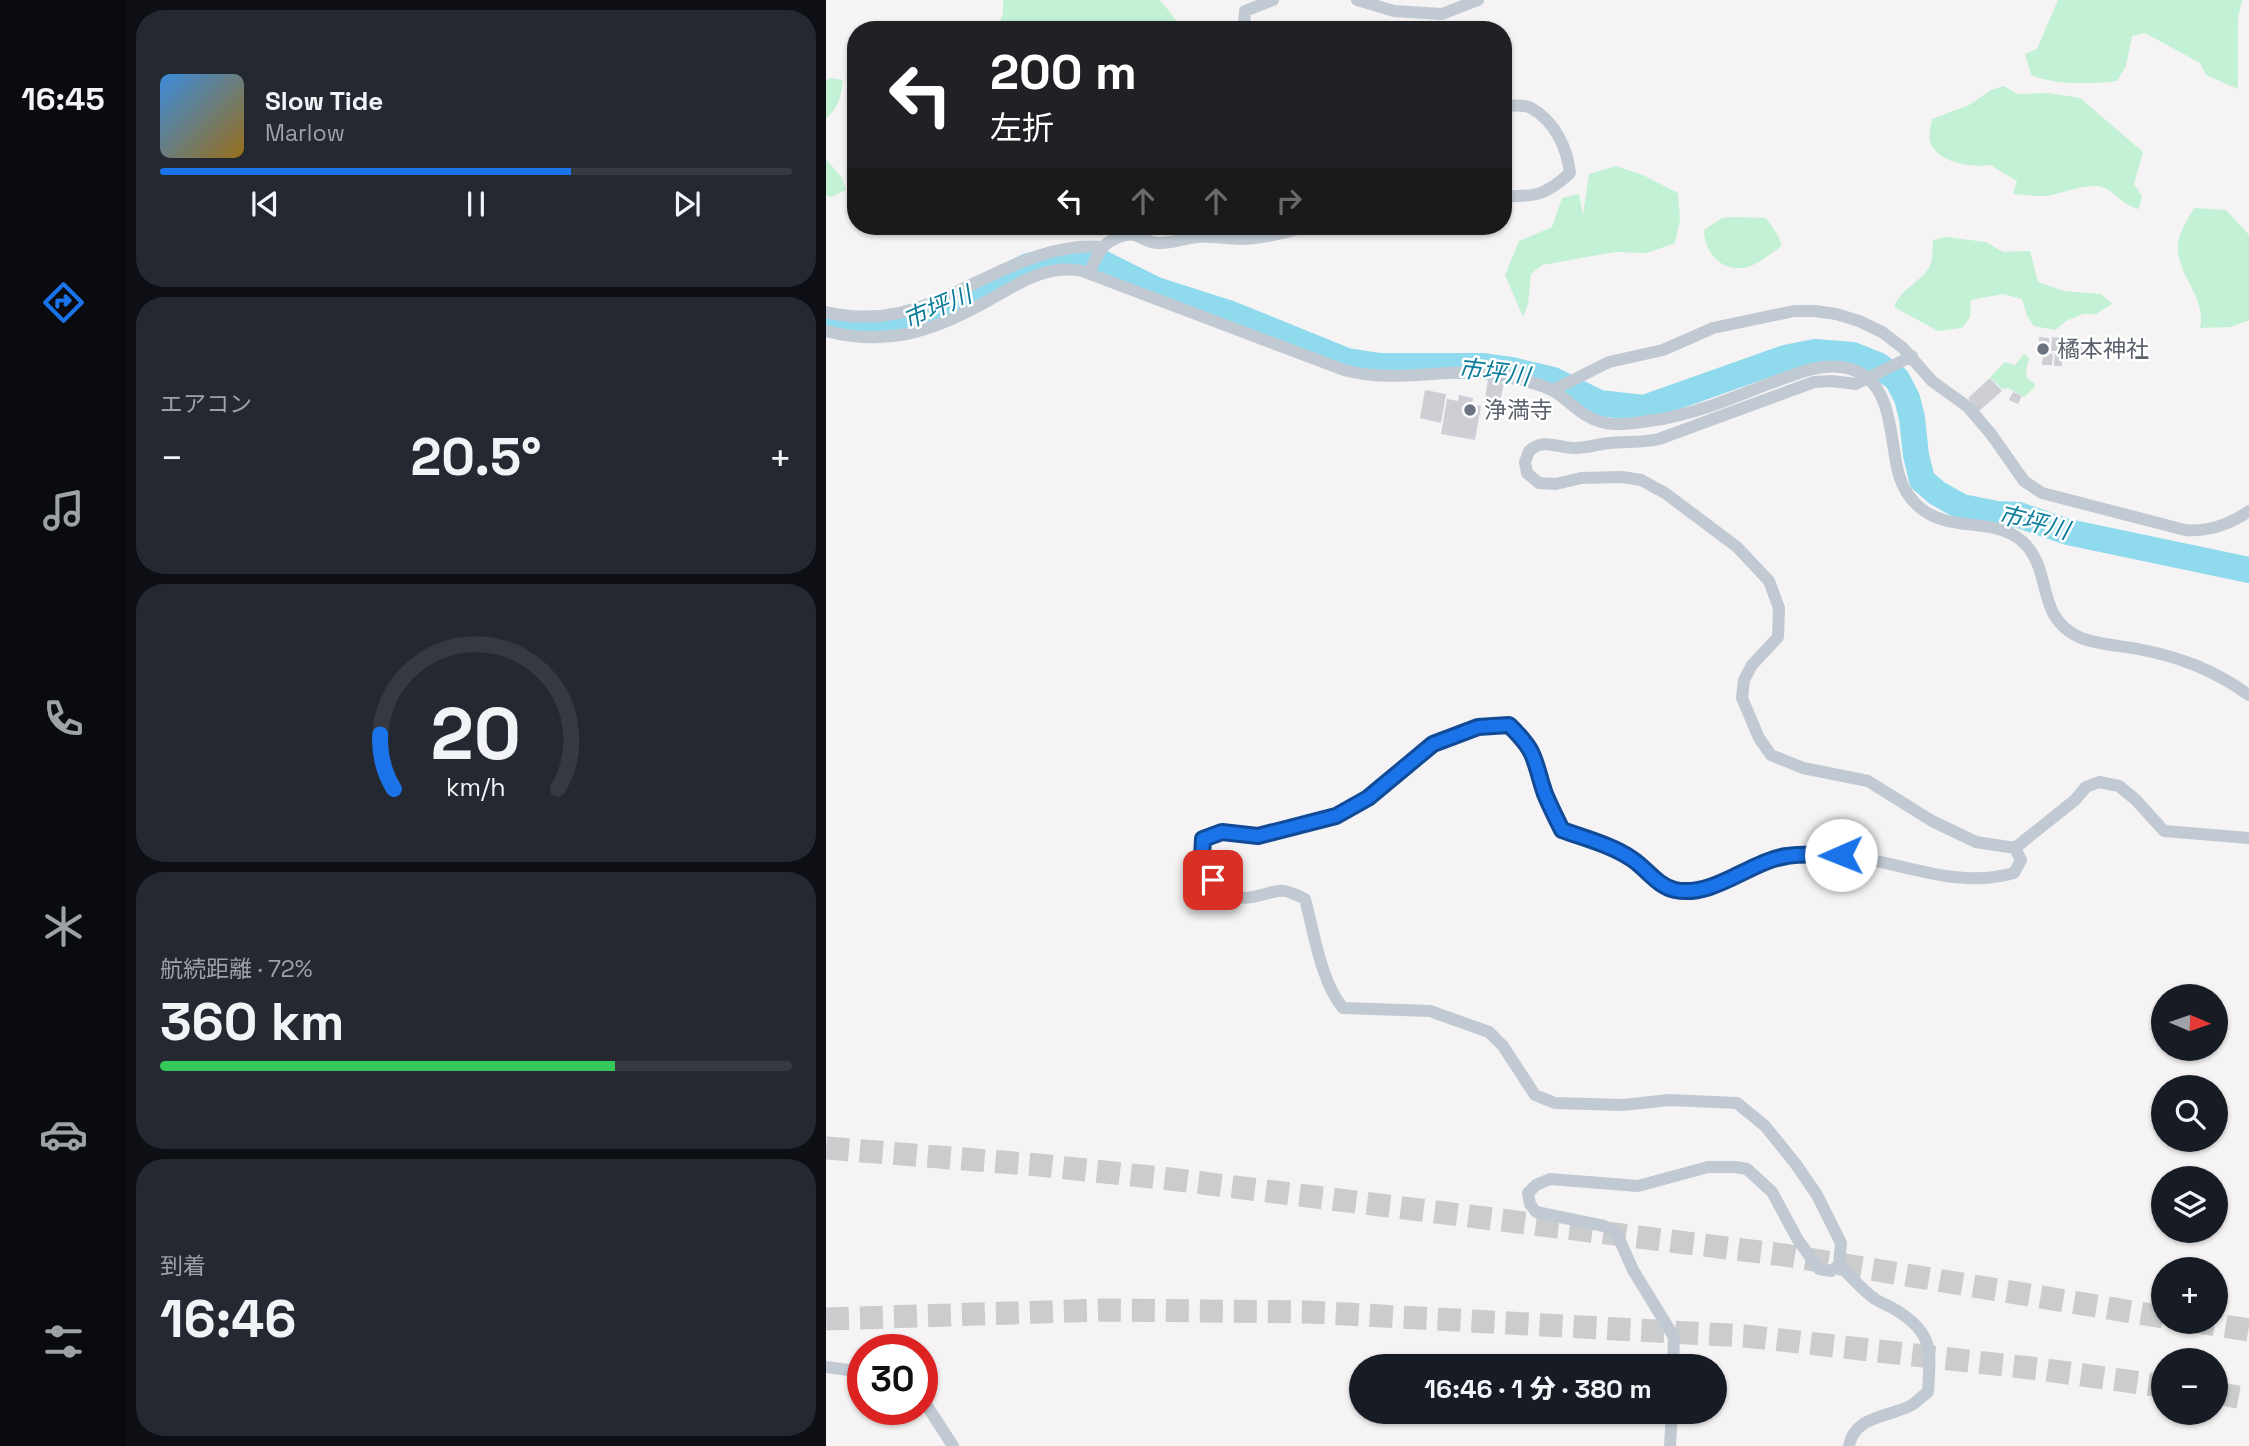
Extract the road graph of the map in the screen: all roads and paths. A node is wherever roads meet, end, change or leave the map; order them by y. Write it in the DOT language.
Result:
graph roads {
  1 [pos="1273,0"];
  2 [pos="1357,0"];
  3 [pos="1478,0"];
  4 [pos="1244,21"];
  5 [pos="1512,106"];
  6 [pos="1512,196"];
  7 [pos="1126,235"];
  8 [pos="1139,235"];
  9 [pos="1269,235"];
  10 [pos="1102,247"];
  11 [pos="1020,263"];
  12 [pos="1089,273"];
  13 [pos="1027,279"];
  14 [pos="826,312"];
  15 [pos="826,331"];
  16 [pos="1912,356"];
  17 [pos="1867,378"];
  18 [pos="1553,390"];
  19 [pos="2249,511"];
  20 [pos="2249,695"];
  21 [pos="2249,838"];
  22 [pos="2015,848"];
  23 [pos="1839,1265"];
  24 [pos="1673,1354"];
  25 [pos="826,1367"];
  26 [pos="847,1370"];
  27 [pos="938,1423"];
  28 [pos="1671,1424"];
  29 [pos="953,1446"];
  30 [pos="1670,1446"];
  31 [pos="1849,1446"];
  1 -- 4 [label="street"];
  2 -- 3 [label="street"];
  5 -- 6 [label="street"];
  7 -- 10 [label="street"];
  8 -- 9 [label="street"];
  10 -- 11 [label="street"];
  10 -- 12 [label="street"];
  11 -- 13 [label="street"];
  11 -- 14 [label="street"];
  12 -- 13 [label="street"];
  12 -- 18 [label="street"];
  13 -- 15 [label="street"];
  16 -- 17 [label="street"];
  16 -- 18 [label="street"];
  16 -- 19 [label="street"];
  17 -- 18 [label="street"];
  17 -- 20 [label="street"];
  17 -- 22 [label="street"];
  21 -- 22 [label="street"];
  22 -- 23 [label="street"];
  23 -- 24 [label="street"];
  23 -- 31 [label="street"];
  25 -- 26 [label="street"];
  27 -- 29 [label="street"];
  28 -- 30 [label="street"];
}
